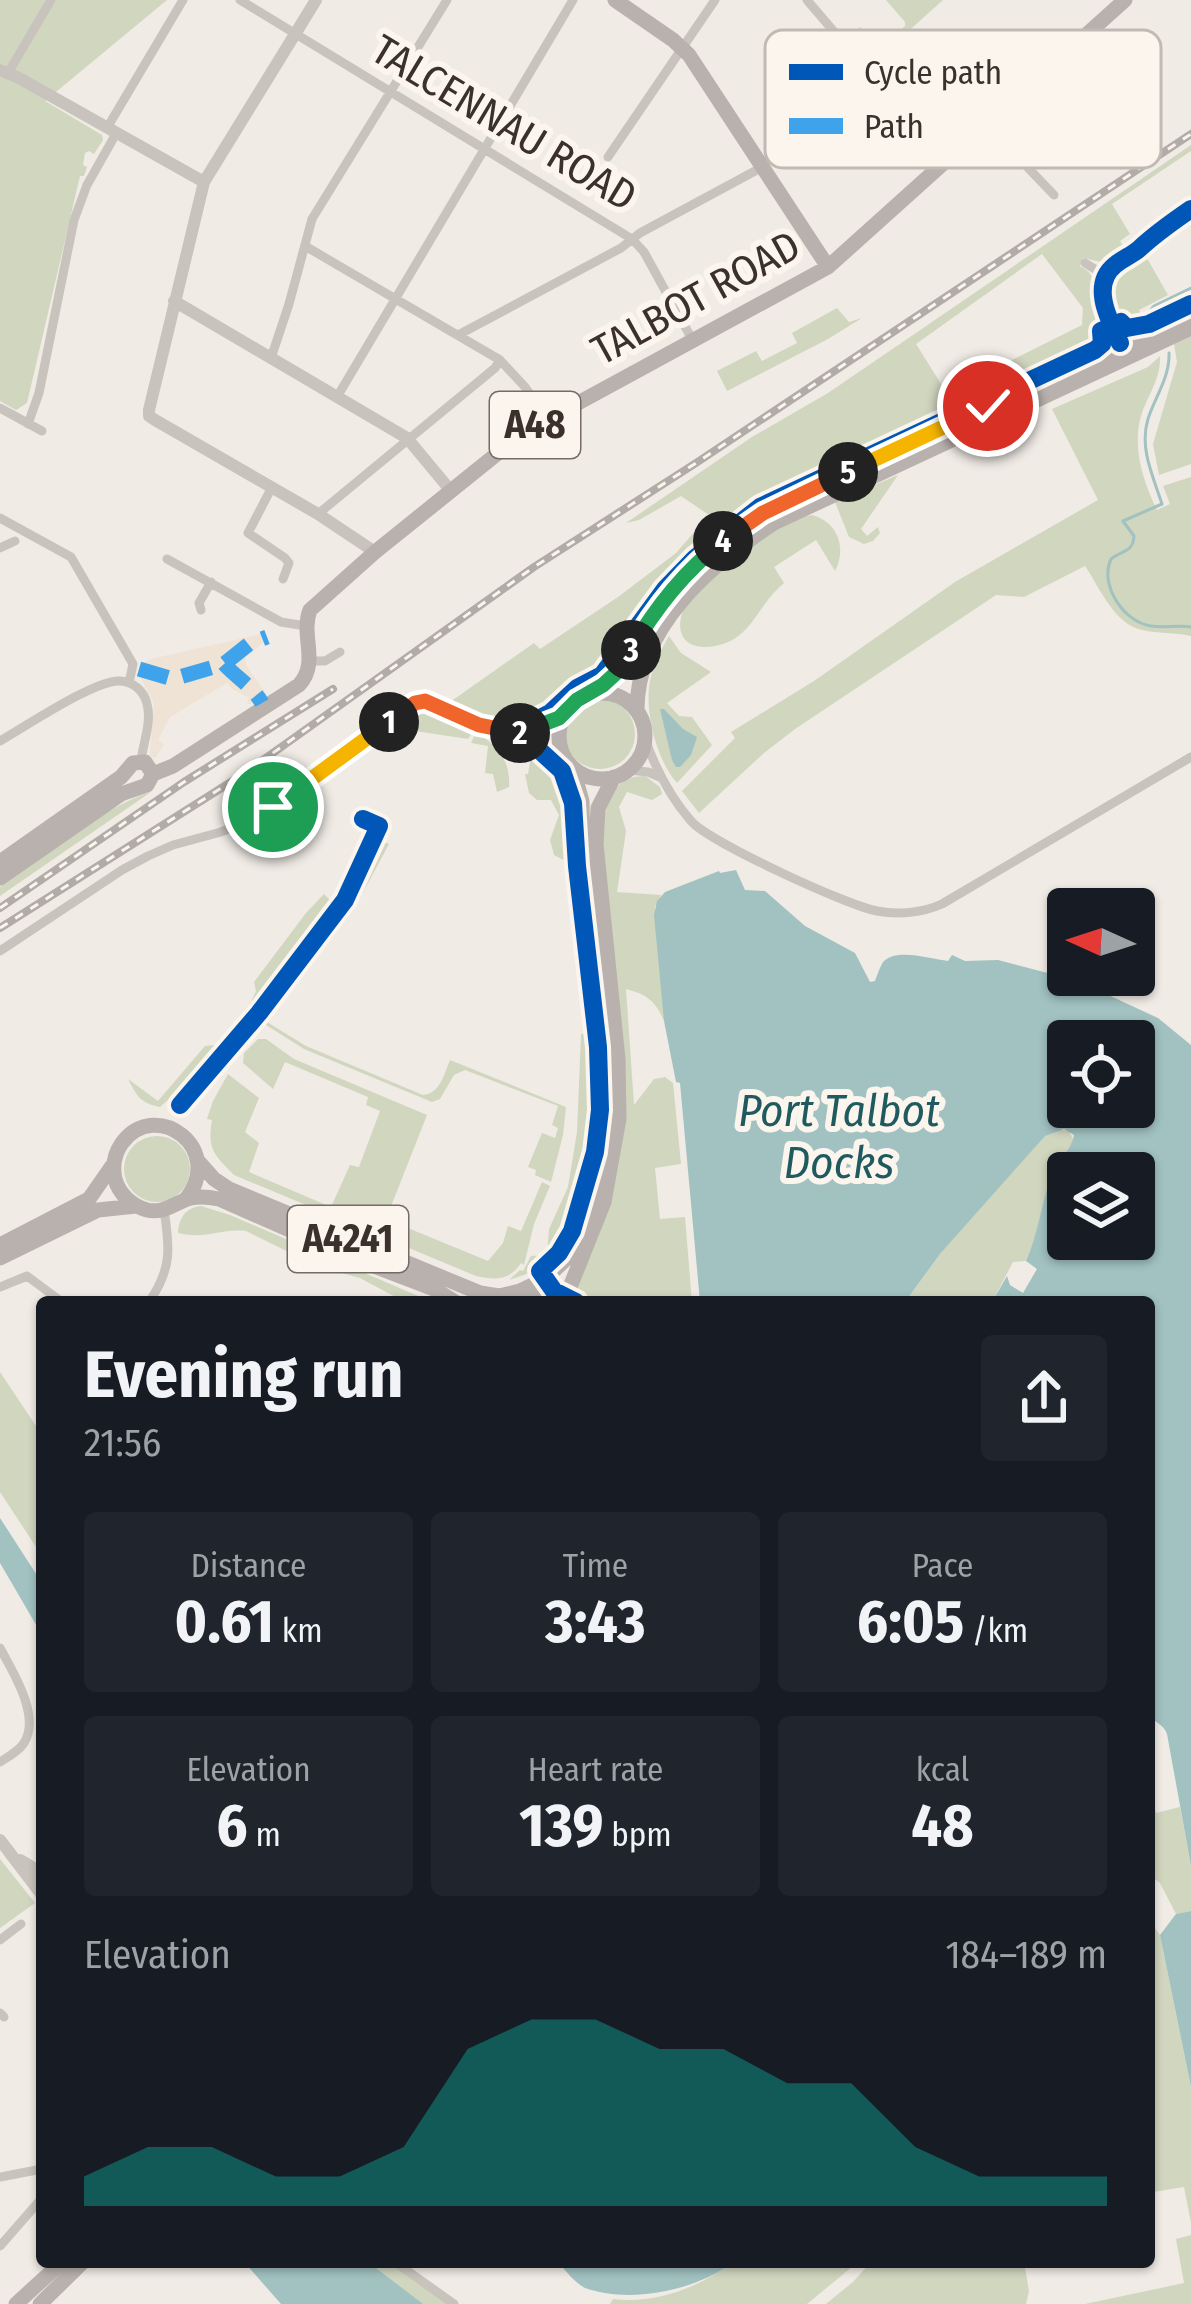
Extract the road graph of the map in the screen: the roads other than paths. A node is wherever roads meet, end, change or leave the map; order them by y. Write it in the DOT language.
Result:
graph roads {
  1 [pos="51,0"];
  2 [pos="183,0"];
  3 [pos="240,0"];
  4 [pos="316,0"];
  5 [pos="446,0"];
  6 [pos="574,0"];
  7 [pos="615,0"];
  8 [pos="715,0"];
  9 [pos="807,0"];
  10 [pos="1125,0"];
  11 [pos="833,30"];
  12 [pos="1092,30"];
  13 [pos="295,34"];
  14 [pos="682,47"];
  15 [pos="4,71"];
  16 [pos="390,92"];
  17 [pos="112,130"];
  18 [pos="483,148"];
  19 [pos="608,157"];
  20 [pos="765,163"];
  21 [pos="762,166"];
  22 [pos="940,168"];
  23 [pos="1028,168"];
  24 [pos="204,182"];
  25 [pos="1054,195"];
  26 [pos="1191,209"];
  27 [pos="632,239"];
  28 [pos="305,246"];
  29 [pos="1085,263"];
  30 [pos="828,267"];
  31 [pos="1106,276"];
  32 [pos="394,298"];
  33 [pos="174,301"];
  34 [pos="1191,313"];
  35 [pos="1191,328"];
  36 [pos="460,334"];
  37 [pos="693,341"];
  38 [pos="1121,345"];
  39 [pos="271,358"];
  40 [pos="500,360"];
  41 [pos="337,397"];
  42 [pos="0,408"];
  43 [pos="547,419"];
  44 [pos="28,424"];
  45 [pos="42,431"];
  46 [pos="407,438"];
  47 [pos="272,487"];
  48 [pos="451,491"];
  49 [pos="318,514"];
  50 [pos="0,518"];
  51 [pos="15,542"];
  52 [pos="0,548"];
  53 [pos="375,552"];
  54 [pos="167,559"];
  55 [pos="283,578"];
  56 [pos="211,582"];
  57 [pos="201,610"];
  58 [pos="306,626"];
  59 [pos="340,652"];
  60 [pos="310,662"];
  61 [pos="129,682"];
  62 [pos="584,696"];
  63 [pos="637,710"];
  64 [pos="564,713"];
  65 [pos="522,733"];
  66 [pos="645,739"];
  67 [pos="0,740"];
  68 [pos="1191,757"];
  69 [pos="568,762"];
  70 [pos="147,767"];
  71 [pos="621,774"];
  72 [pos="662,778"];
  73 [pos="132,780"];
  74 [pos="0,862"];
  75 [pos="0,878"];
  76 [pos="0,951"];
  77 [pos="115,1159"];
  78 [pos="198,1161"];
  79 [pos="186,1199"];
  80 [pos="136,1206"];
  81 [pos="164,1210"];
  82 [pos="0,1245"];
  83 [pos="0,1258"];
  84 [pos="0,1287"];
  85 [pos="54,1296"];
  86 [pos="153,1296"];
  87 [pos="445,1296"];
  88 [pos="490,1296"];
  89 [pos="508,1296"];
  90 [pos="567,1296"];
  91 [pos="0,1650"];
  92 [pos="0,1762"];
  93 [pos="0,1840"];
  94 [pos="14,1857"];
  95 [pos="36,1870"];
  96 [pos="36,1887"];
  97 [pos="21,1924"];
  98 [pos="0,1940"];
  99 [pos="36,2170"];
  100 [pos="0,2177"];
  101 [pos="36,2205"];
  102 [pos="0,2246"];
  103 [pos="55,2268"];
  104 [pos="77,2268"];
  105 [pos="403,2268"];
  106 [pos="16,2304"];
  107 [pos="40,2304"];
  108 [pos="454,2304"];
  1 -- 15 [label="street"];
  2 -- 17 [label="street"];
  3 -- 13 [label="street, TALCENNAU ROAD"];
  4 -- 13 [label="street"];
  5 -- 16 [label="street"];
  6 -- 18 [label="street"];
  7 -- 14 [label="main road"];
  8 -- 14 [label="street"];
  9 -- 11 [label="street"];
  10 -- 12 [label="main road, TALBOT ROAD / A48"];
  13 -- 16 [label="street, TALCENNAU ROAD"];
  13 -- 24 [label="street"];
  14 -- 19 [label="street"];
  14 -- 21 [label="main road"];
  15 -- 17 [label="street"];
  16 -- 18 [label="street, TALCENNAU ROAD"];
  16 -- 28 [label="street"];
  17 -- 24 [label="street"];
  17 -- 44 [label="street"];
  18 -- 27 [label="street, TALCENNAU ROAD"];
  18 -- 32 [label="street"];
  20 -- 21 [label="street"];
  21 -- 27 [label="street"];
  21 -- 30 [label="main road"];
  22 -- 30 [label="main road, TALBOT ROAD / A48"];
  23 -- 25 [label="street"];
  24 -- 33 [label="street"];
  26 -- 31 [label="street"];
  27 -- 36 [label="street"];
  27 -- 37 [label="street, TALCENNAU ROAD"];
  28 -- 32 [label="street"];
  28 -- 39 [label="street"];
  29 -- 31 [label="street"];
  30 -- 37 [label="main road, TALBOT ROAD / A48"];
  31 -- 38 [label="street"];
  32 -- 36 [label="street"];
  32 -- 41 [label="street"];
  33 -- 39 [label="street"];
  33 -- 47 [label="street"];
  34 -- 38 [label="main road"];
  35 -- 63 [label="main road"];
  36 -- 40 [label="street"];
  37 -- 43 [label="main road, TALBOT ROAD / A48"];
  38 -- 62 [label="main road"];
  39 -- 41 [label="street"];
  40 -- 43 [label="street"];
  40 -- 46 [label="street"];
  41 -- 46 [label="street"];
  42 -- 44 [label="street"];
  43 -- 48 [label="main road, TALBOT ROAD / A48"];
  44 -- 45 [label="street"];
  46 -- 48 [label="street"];
  46 -- 49 [label="street"];
  47 -- 49 [label="street"];
  47 -- 55 [label="street"];
  48 -- 53 [label="main road, TALBOT ROAD / A48"];
  49 -- 53 [label="street"];
  50 -- 61 [label="street"];
  51 -- 52 [label="street"];
  53 -- 58 [label="main road, TALBOT ROAD / A48"];
  54 -- 56 [label="street"];
  56 -- 57 [label="street"];
  56 -- 58 [label="street"];
  58 -- 60 [label="main road"];
  59 -- 60 [label="street"];
  60 -- 70 [label="main road"];
  61 -- 67 [label="street"];
  61 -- 70 [label="street"];
  62 -- 63 [label="main road"];
  62 -- 64 [label="main road"];
  63 -- 66 [label="main road"];
  64 -- 65 [label="street"];
  64 -- 69 [label="main road"];
  65 -- 69 [label="street"];
  65 -- 76 [label="street"];
  66 -- 71 [label="main road"];
  66 -- 72 [label="street"];
  68 -- 72 [label="street"];
  69 -- 71 [label="main road"];
  69 -- 89 [label="main road"];
  70 -- 73 [label="main road"];
  71 -- 72 [label="street"];
  71 -- 90 [label="main road"];
  73 -- 74 [label="main road"];
  73 -- 75 [label="main road"];
  77 -- 78 [label="main road, A4241"];
  77 -- 80 [label="main road"];
  77 -- 82 [label="main road, A4241"];
  78 -- 79 [label="main road"];
  78 -- 88 [label="main road, A4241"];
  79 -- 81 [label="main road"];
  79 -- 87 [label="main road, A4241"];
  80 -- 81 [label="main road"];
  80 -- 83 [label="main road"];
  81 -- 86 [label="street"];
  84 -- 85 [label="street"];
  91 -- 92 [label="street"];
  93 -- 94 [label="street"];
  94 -- 95 [label="street"];
  94 -- 96 [label="street"];
  97 -- 98 [label="street"];
  99 -- 100 [label="street"];
  101 -- 102 [label="street"];
  103 -- 106 [label="main road"];
  104 -- 107 [label="main road"];
  105 -- 108 [label="street"];
}
